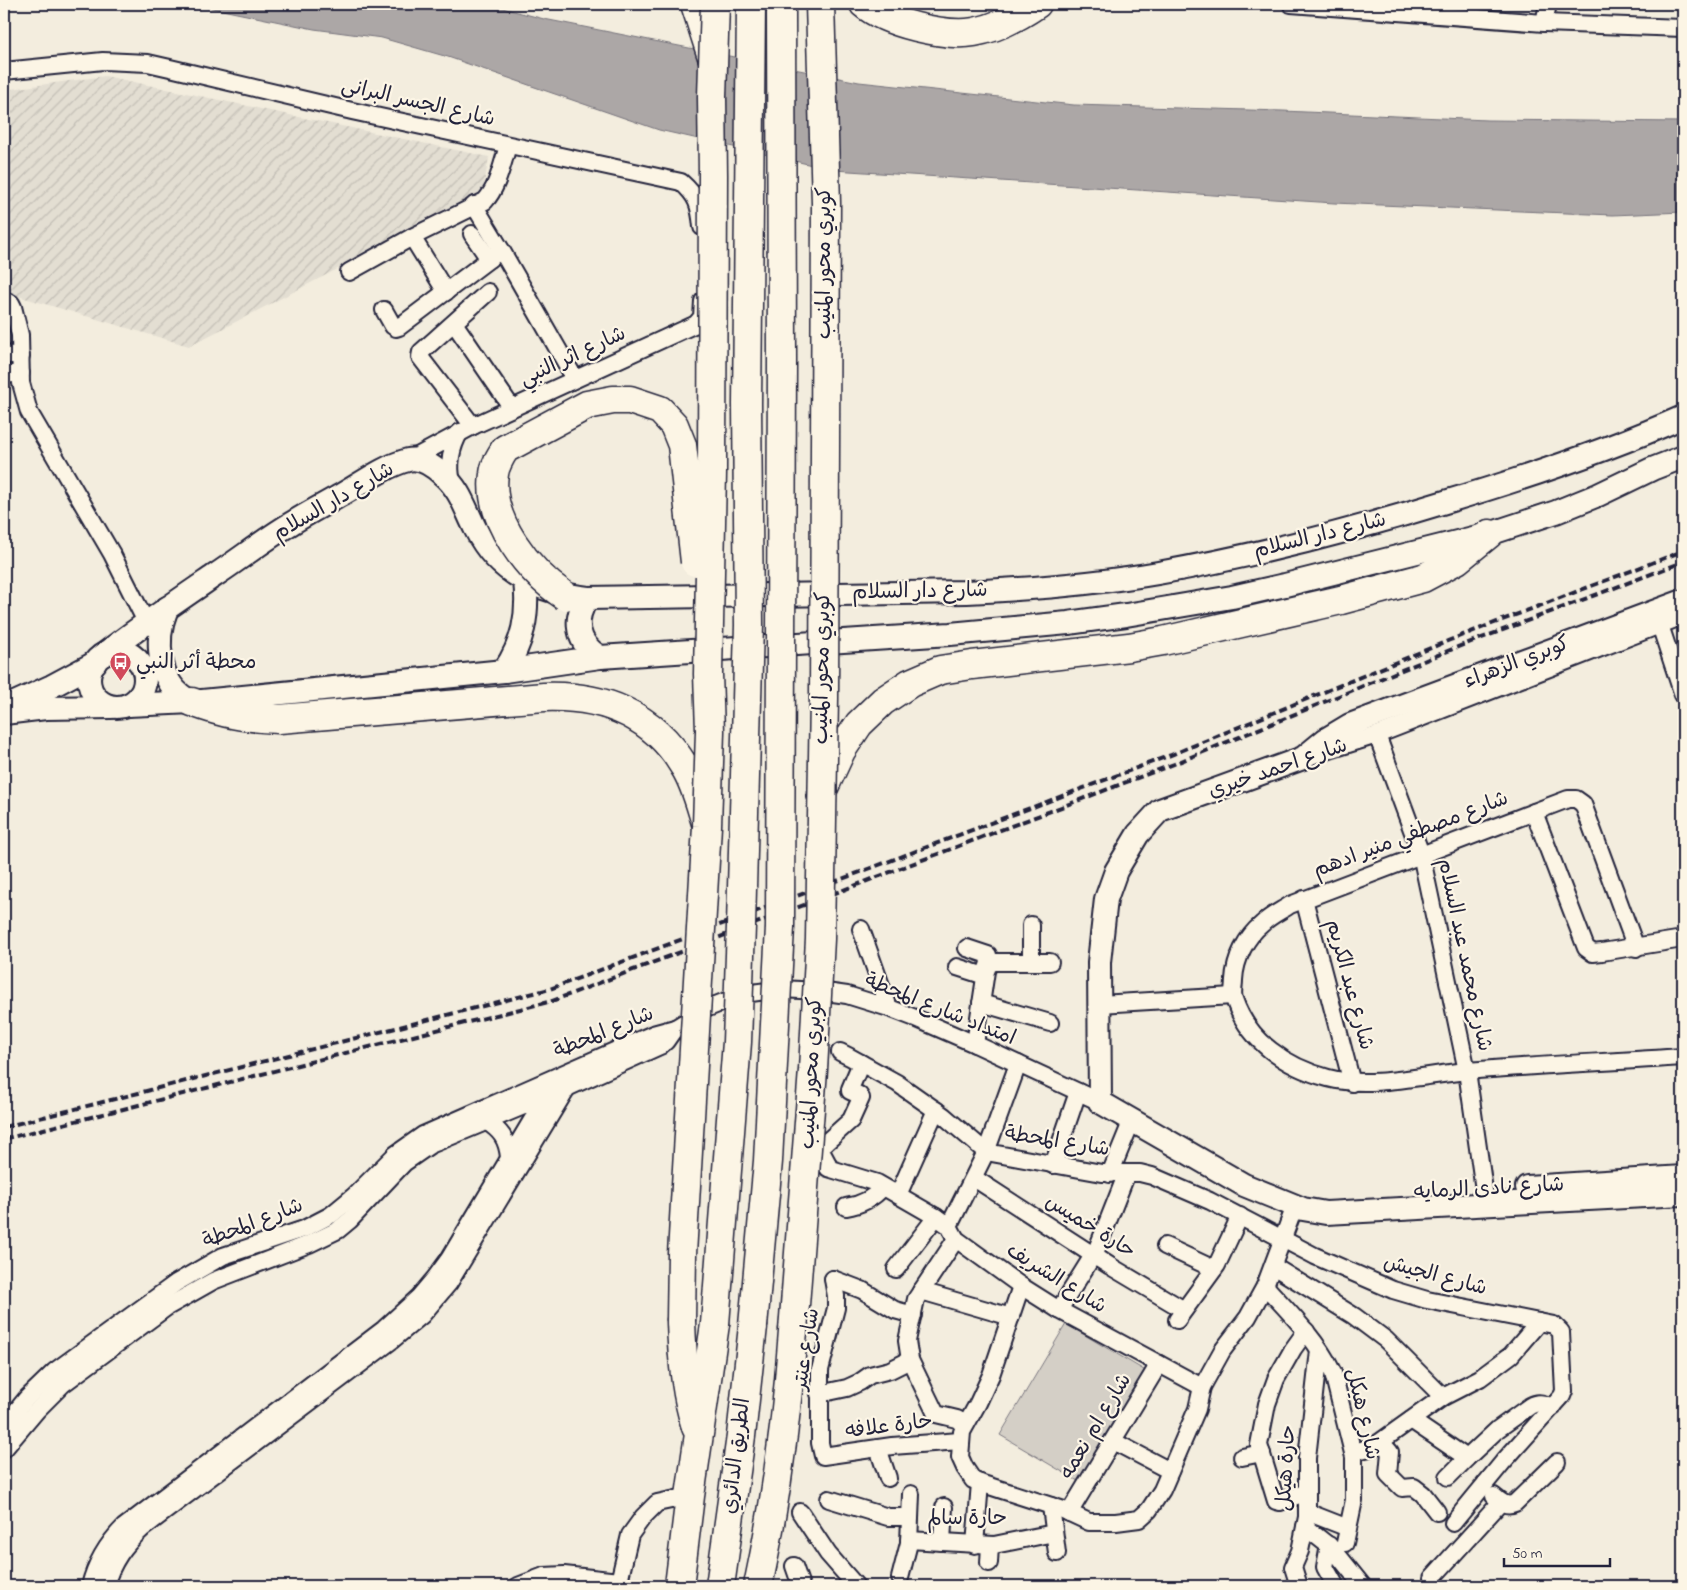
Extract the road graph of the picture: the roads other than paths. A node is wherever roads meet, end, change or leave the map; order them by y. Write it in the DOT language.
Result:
graph roads {
  1 [pos="695,4"];
  2 [pos="715,4"];
  3 [pos="751,4"];
  4 [pos="781,4"];
  5 [pos="820,4"];
  6 [pos="864,4"];
  7 [pos="1037,4"];
  8 [pos="1292,4"];
  9 [pos="1548,4"];
  10 [pos="1544,23"];
  11 [pos="1683,28"];
  12 [pos="712,58"];
  13 [pos="4,71"];
  14 [pos="508,146"];
  15 [pos="474,206"];
  16 [pos="472,234"];
  17 [pos="412,237"];
  18 [pos="495,254"];
  19 [pos="349,272"];
  20 [pos="446,292"];
  21 [pos="488,292"];
  22 [pos="4,300"];
  23 [pos="384,310"];
  24 [pos="702,318"];
  25 [pos="454,322"];
  26 [pos="4,354"];
  27 [pos="21,356"];
  28 [pos="21,373"];
  29 [pos="4,375"];
  30 [pos="574,379"];
  31 [pos="512,408"];
  32 [pos="1683,417"];
  33 [pos="466,429"];
  34 [pos="1683,457"];
  35 [pos="410,460"];
  36 [pos="452,483"];
  37 [pos="1490,534"];
  38 [pos="525,581"];
  39 [pos="576,597"];
  40 [pos="1683,601"];
  41 [pos="167,608"];
  42 [pos="1683,616"];
  43 [pos="146,622"];
  44 [pos="1660,625"];
  45 [pos="600,657"];
  46 [pos="99,659"];
  47 [pos="504,671"];
  48 [pos="708,674"];
  49 [pos="1683,695"];
  50 [pos="192,702"];
  51 [pos="120,706"];
  52 [pos="4,707"];
  53 [pos="4,713"];
  54 [pos="1377,735"];
  55 [pos="1302,758"];
  56 [pos="821,794"];
  57 [pos="1534,812"];
  58 [pos="707,826"];
  59 [pos="1421,854"];
  60 [pos="1304,899"];
  61 [pos="1031,925"];
  62 [pos="861,929"];
  63 [pos="1683,939"];
  64 [pos="967,948"];
  65 [pos="1636,948"];
  66 [pos="1032,962"];
  67 [pos="1050,962"];
  68 [pos="957,967"];
  69 [pos="987,970"];
  70 [pos="1233,996"];
  71 [pos="981,1002"];
  72 [pos="1100,1004"];
  73 [pos="889,1008"];
  74 [pos="1050,1023"];
  75 [pos="675,1028"];
  76 [pos="975,1044"];
  77 [pos="840,1052"];
  78 [pos="1683,1057"];
  79 [pos="861,1063"];
  80 [pos="1018,1064"];
  81 [pos="1467,1071"];
  82 [pos="566,1080"];
  83 [pos="1352,1083"];
  84 [pos="1078,1092"];
  85 [pos="549,1095"];
  86 [pos="1100,1102"];
  87 [pos="936,1110"];
  88 [pos="1132,1120"];
  89 [pos="486,1121"];
  90 [pos="986,1152"];
  91 [pos="509,1157"];
  92 [pos="1053,1165"];
  93 [pos="1128,1173"];
  94 [pos="1110,1174"];
  95 [pos="1683,1177"];
  96 [pos="974,1178"];
  97 [pos="883,1187"];
  98 [pos="1484,1190"];
  99 [pos="1683,1194"];
  100 [pos="898,1195"];
  101 [pos="1295,1206"];
  102 [pos="846,1207"];
  103 [pos="1240,1216"];
  104 [pos="947,1227"];
  105 [pos="1284,1239"];
  106 [pos="1165,1246"];
  107 [pos="1094,1255"];
  108 [pos="1273,1266"];
  109 [pos="896,1268"];
  110 [pos="1214,1269"];
  111 [pos="1021,1286"];
  112 [pos="1265,1286"];
  113 [pos="921,1291"];
  114 [pos="1059,1310"];
  115 [pos="913,1315"];
  116 [pos="1011,1318"];
  117 [pos="1546,1323"];
  118 [pos="753,1326"];
  119 [pos="793,1331"];
  120 [pos="1306,1331"];
  121 [pos="1319,1350"];
  122 [pos="910,1360"];
  123 [pos="1159,1364"];
  124 [pos="1202,1387"];
  125 [pos="820,1394"];
  126 [pos="1443,1397"];
  127 [pos="1557,1401"];
  128 [pos="1412,1420"];
  129 [pos="966,1424"];
  130 [pos="4,1426"];
  131 [pos="700,1437"];
  132 [pos="960,1440"];
  133 [pos="1113,1441"];
  134 [pos="1381,1442"];
  135 [pos="878,1448"];
  136 [pos="4,1449"];
  137 [pos="1262,1452"];
  138 [pos="1353,1452"];
  139 [pos="823,1456"];
  140 [pos="1242,1457"];
  141 [pos="1466,1458"];
  142 [pos="1557,1462"];
  143 [pos="1170,1471"];
  144 [pos="1448,1477"];
  145 [pos="888,1478"];
  146 [pos="980,1483"];
  147 [pos="1484,1486"];
  148 [pos="1307,1492"];
  149 [pos="911,1494"];
  150 [pos="690,1496"];
  151 [pos="829,1499"];
  152 [pos="1501,1502"];
  153 [pos="1051,1506"];
  154 [pos="944,1507"];
  155 [pos="800,1512"];
  156 [pos="1437,1512"];
  157 [pos="1069,1513"];
  158 [pos="910,1517"];
  159 [pos="1306,1519"];
  160 [pos="1453,1523"];
  161 [pos="1054,1533"];
  162 [pos="1340,1539"];
  163 [pos="909,1540"];
  164 [pos="942,1542"];
  165 [pos="982,1545"];
  166 [pos="1057,1553"];
  167 [pos="989,1563"];
  168 [pos="794,1566"];
  169 [pos="900,1578"];
  170 [pos="1432,1578"];
  171 [pos="1334,1583"];
  172 [pos="619,1584"];
  173 [pos="1362,1585"];
  174 [pos="90,1586"];
  175 [pos="105,1586"];
  176 [pos="518,1586"];
  177 [pos="679,1586"];
  178 [pos="720,1586"];
  179 [pos="758,1586"];
  180 [pos="801,1586"];
  181 [pos="856,1586"];
  182 [pos="1298,1586"];
  1 -- 12 [label="highway"];
  2 -- 12 [label="highway, bridge"];
  3 -- 131 [label="highway, الطريق الدائري, bridge"];
  4 -- 118 [label="highway, كوبري محور المنيب, bridge"];
  5 -- 56 [label="highway, كوبري محور المنيب, bridge"];
  6 -- 7 [label="highway"];
  8 -- 10 [label="street"];
  9 -- 10 [label="street"];
  10 -- 11 [label="street"];
  12 -- 48 [label="highway, bridge"];
  13 -- 14 [label="street, شارع الجسر البرانى"];
  14 -- 15 [label="street"];
  14 -- 24 [label="street, شارع الجسر البرانى"];
  15 -- 17 [label="street"];
  15 -- 18 [label="street"];
  16 -- 18 [label="street"];
  17 -- 19 [label="street"];
  17 -- 20 [label="street"];
  18 -- 20 [label="street"];
  18 -- 30 [label="street"];
  20 -- 23 [label="street"];
  21 -- 25 [label="street"];
  22 -- 27 [label="street"];
  24 -- 30 [label="street, شارع اثر النبي"];
  25 -- 31 [label="street"];
  25 -- 33 [label="street"];
  26 -- 27 [label="street"];
  27 -- 28 [label="street"];
  28 -- 29 [label="street"];
  28 -- 43 [label="street"];
  30 -- 31 [label="street, شارع اثر النبي"];
  31 -- 33 [label="street, شارع اثر النبي"];
  32 -- 39 [label="main road, شارع دار السلام"];
  33 -- 35 [label="street, شارع اثر النبي"];
  33 -- 36 [label="street"];
  34 -- 37 [label="main road, شارع دار السلام"];
  35 -- 36 [label="main road, شارع دار السلام"];
  35 -- 41 [label="main road, شارع دار السلام"];
  36 -- 38 [label="main road, شارع دار السلام"];
  37 -- 45 [label="main road, شارع دار السلام"];
  37 -- 56 [label="highway, bridge"];
  38 -- 39 [label="main road, شارع دار السلام"];
  38 -- 47 [label="main road"];
  39 -- 45 [label="main road"];
  39 -- 48 [label="highway, bridge"];
  40 -- 55 [label="main road, كوبري الزهراء"];
  41 -- 43 [label="main road, شارع دار السلام"];
  41 -- 50 [label="main road"];
  42 -- 44 [label="street, شارع احمد خيري"];
  43 -- 46 [label="main road, شارع دار السلام"];
  44 -- 49 [label="street"];
  44 -- 54 [label="street, شارع احمد خيري"];
  45 -- 47 [label="main road, شارع دار السلام"];
  46 -- 51 [label="main road"];
  46 -- 51 [label="main road"];
  46 -- 52 [label="main road, شارع دار السلام"];
  47 -- 50 [label="main road, شارع دار السلام"];
  48 -- 58 [label="highway, bridge"];
  50 -- 51 [label="main road, شارع دار السلام"];
  50 -- 58 [label="highway"];
  51 -- 53 [label="main road, شارع دار السلام"];
  54 -- 55 [label="street, شارع احمد خيري"];
  54 -- 59 [label="street, شارع محمد عبد السلام"];
  55 -- 72 [label="main road, شارع احمد خيري"];
  56 -- 119 [label="highway, كوبري محور المنيب, bridge"];
  57 -- 59 [label="street, شارع مصطفي منير ادهم"];
  57 -- 65 [label="street, شارع مصطفي منير ادهم"];
  57 -- 65 [label="street, شارع مصطفي منير ادهم"];
  58 -- 131 [label="highway, الطريق الدائري, bridge"];
  59 -- 60 [label="street, شارع مصطفي منير ادهم"];
  59 -- 81 [label="street, شارع محمد عبد السلام"];
  60 -- 70 [label="street, شارع مصطفي منير ادهم"];
  60 -- 83 [label="street, شارع عبد الكريم"];
  61 -- 66 [label="street"];
  62 -- 73 [label="street"];
  63 -- 65 [label="street, شارع مصطفي منير ادهم"];
  64 -- 69 [label="street"];
  66 -- 67 [label="street"];
  66 -- 69 [label="street"];
  68 -- 69 [label="street"];
  69 -- 71 [label="street"];
  70 -- 72 [label="street"];
  70 -- 83 [label="street"];
  71 -- 74 [label="street"];
  71 -- 76 [label="street"];
  72 -- 86 [label="main road, شارع احمد خيري"];
  73 -- 75 [label="street, امتداد شارع المحطة"];
  73 -- 76 [label="street, امتداد شارع المحطة"];
  75 -- 82 [label="street, شارع المحطة"];
  76 -- 80 [label="street, امتداد شارع المحطة"];
  77 -- 79 [label="street, شارع المحطة"];
  78 -- 81 [label="street"];
  79 -- 87 [label="street, شارع المحطة"];
  79 -- 97 [label="street, شارع الشريف"];
  80 -- 84 [label="street, امتداد شارع المحطة"];
  80 -- 90 [label="street"];
  81 -- 83 [label="street"];
  81 -- 98 [label="street, شارع محمد عبد السلام"];
  82 -- 85 [label="street"];
  82 -- 130 [label="street, شارع المحطة"];
  82 -- 175 [label="street"];
  84 -- 86 [label="street, امتداد شارع المحطة"];
  84 -- 92 [label="street"];
  85 -- 89 [label="street, شارع المحطة"];
  85 -- 91 [label="street"];
  86 -- 88 [label="main road, شارع نادى الرمايه"];
  87 -- 90 [label="street, شارع المحطة"];
  87 -- 100 [label="street"];
  88 -- 94 [label="street"];
  88 -- 101 [label="main road, شارع نادى الرمايه"];
  89 -- 91 [label="street"];
  89 -- 136 [label="street, شارع المحطة"];
  90 -- 92 [label="street, شارع المحطة"];
  90 -- 96 [label="street"];
  91 -- 174 [label="street"];
  92 -- 94 [label="street, شارع المحطة"];
  93 -- 94 [label="street, شارع المحطة"];
  93 -- 103 [label="street, شارع المحطة"];
  93 -- 107 [label="street"];
  95 -- 98 [label="main road, شارع نادى الرمايه"];
  96 -- 104 [label="street"];
  96 -- 107 [label="street, حارة خميس"];
  97 -- 100 [label="street, شارع الشريف"];
  97 -- 102 [label="street"];
  98 -- 101 [label="main road, شارع نادى الرمايه"];
  99 -- 101 [label="main road, شارع نادى الرمايه"];
  100 -- 104 [label="street, شارع الشريف"];
  101 -- 105 [label="street"];
  103 -- 105 [label="street, شارع المحطة"];
  103 -- 110 [label="street"];
  104 -- 109 [label="street"];
  104 -- 111 [label="street, شارع الشريف"];
  104 -- 113 [label="street"];
  105 -- 108 [label="street"];
  105 -- 117 [label="street, شارع الجيش"];
  106 -- 110 [label="street"];
  107 -- 110 [label="street, حارة خميس"];
  107 -- 114 [label="street"];
  108 -- 112 [label="street"];
  108 -- 126 [label="street"];
  111 -- 114 [label="street, شارع الشريف"];
  111 -- 116 [label="street"];
  112 -- 120 [label="street, شارع هيكل"];
  112 -- 124 [label="street"];
  113 -- 115 [label="street"];
  113 -- 116 [label="street"];
  114 -- 123 [label="street, شارع الشريف"];
  115 -- 122 [label="street"];
  115 -- 125 [label="street, شارع عنتر"];
  116 -- 129 [label="street"];
  117 -- 126 [label="street"];
  117 -- 127 [label="street"];
  118 -- 178 [label="highway, الطريق الدائري"];
  119 -- 179 [label="highway, الطريق الدائري"];
  120 -- 121 [label="street, شارع هيكل"];
  120 -- 137 [label="street"];
  121 -- 138 [label="street, شارع هيكل"];
  121 -- 148 [label="street, حارة هيكل"];
  122 -- 125 [label="street"];
  122 -- 129 [label="street"];
  123 -- 124 [label="street, شارع الشريف"];
  123 -- 133 [label="street, شارع ام نعمه"];
  124 -- 143 [label="street"];
  125 -- 139 [label="street, شارع عنتر"];
  126 -- 128 [label="street"];
  127 -- 141 [label="street"];
  127 -- 147 [label="street"];
  128 -- 134 [label="street"];
  128 -- 141 [label="street"];
  129 -- 132 [label="street"];
  131 -- 150 [label="highway, الطريق الدائري"];
  132 -- 135 [label="street, حارة علافه"];
  132 -- 146 [label="street"];
  133 -- 143 [label="street"];
  133 -- 157 [label="street, شارع ام نعمه"];
  134 -- 138 [label="street"];
  134 -- 156 [label="street"];
  135 -- 139 [label="street, حارة علافه"];
  135 -- 145 [label="street"];
  137 -- 140 [label="street"];
  137 -- 148 [label="street"];
  138 -- 162 [label="street, شارع هيكل"];
  141 -- 144 [label="street"];
  142 -- 152 [label="street"];
  143 -- 157 [label="street"];
  146 -- 153 [label="street"];
  146 -- 165 [label="street"];
  147 -- 152 [label="street"];
  147 -- 160 [label="street"];
  148 -- 159 [label="street, حارة هيكل"];
  149 -- 158 [label="street"];
  150 -- 172 [label="street"];
  150 -- 177 [label="highway, الطريق الدائري"];
  151 -- 158 [label="street"];
  152 -- 170 [label="street"];
  153 -- 157 [label="street"];
  153 -- 161 [label="street"];
  154 -- 164 [label="street"];
  155 -- 181 [label="street"];
  158 -- 163 [label="street"];
  159 -- 162 [label="street"];
  159 -- 162 [label="street"];
  159 -- 182 [label="street, حارة هيكل"];
  161 -- 165 [label="street, حارة سالم"];
  161 -- 166 [label="street"];
  162 -- 171 [label="street, شارع هيكل"];
  162 -- 173 [label="street"];
  163 -- 164 [label="street, حارة سالم"];
  163 -- 169 [label="street"];
  164 -- 165 [label="street, حارة سالم"];
  165 -- 167 [label="street"];
  168 -- 180 [label="street"];
  172 -- 176 [label="street"];
}
